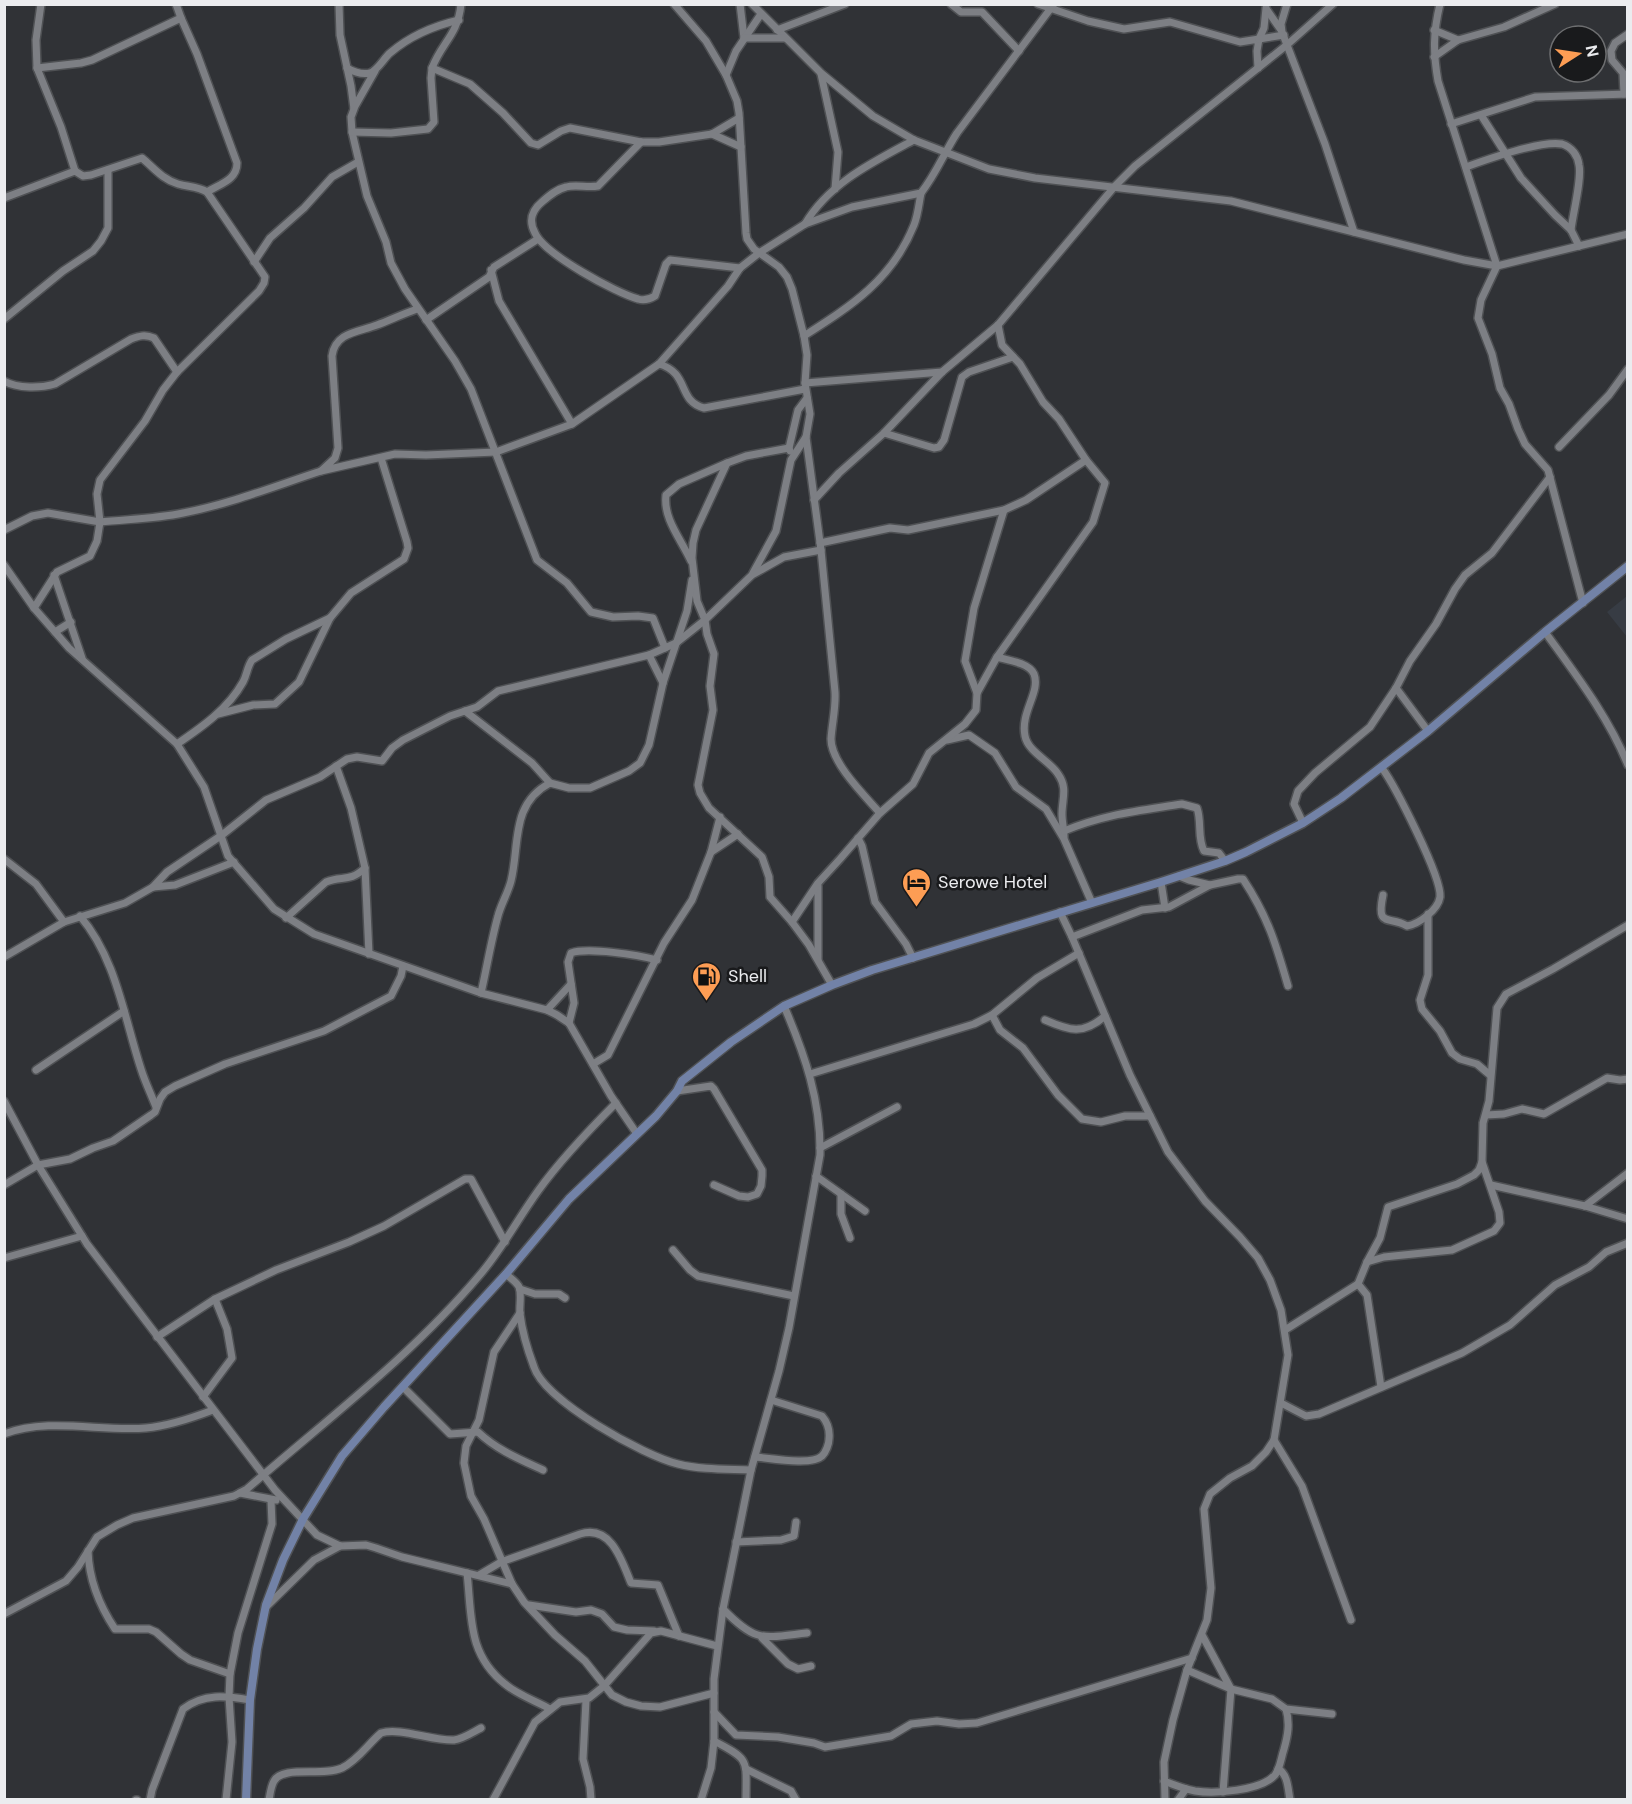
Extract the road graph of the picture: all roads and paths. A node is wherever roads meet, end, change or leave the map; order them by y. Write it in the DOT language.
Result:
graph roads {
  1 [pos="41,4"];
  2 [pos="176,4"];
  3 [pos="339,4"];
  4 [pos="461,4"];
  5 [pos="674,4"];
  6 [pos="740,4"];
  7 [pos="752,4"];
  8 [pos="845,4"];
  9 [pos="951,4"];
  10 [pos="979,4"];
  11 [pos="1038,4"];
  12 [pos="1287,4"];
  13 [pos="1333,4"];
  14 [pos="1440,4"];
  15 [pos="1555,4"];
  16 [pos="1266,6"];
  17 [pos="1052,7"];
  18 [pos="961,12"];
  19 [pos="761,14"];
  20 [pos="181,18"];
  21 [pos="459,20"];
  22 [pos="777,30"];
  23 [pos="1434,30"];
  24 [pos="1283,33"];
  25 [pos="1628,33"];
  26 [pos="744,38"];
  27 [pos="785,38"];
  28 [pos="1259,39"];
  29 [pos="1458,40"];
  30 [pos="1288,44"];
  31 [pos="1019,51"];
  32 [pos="1434,57"];
  33 [pos="37,68"];
  34 [pos="347,68"];
  35 [pos="432,68"];
  36 [pos="1258,68"];
  37 [pos="375,71"];
  38 [pos="820,73"];
  39 [pos="726,75"];
  40 [pos="1626,94"];
  41 [pos="354,109"];
  42 [pos="1481,115"];
  43 [pos="739,118"];
  44 [pos="1451,124"];
  45 [pos="352,132"];
  46 [pos="712,134"];
  47 [pos="914,140"];
  48 [pos="641,142"];
  49 [pos="741,147"];
  50 [pos="945,152"];
  51 [pos="1504,154"];
  52 [pos="358,162"];
  53 [pos="1466,167"];
  54 [pos="108,170"];
  55 [pos="75,171"];
  56 [pos="1115,186"];
  57 [pos="835,189"];
  58 [pos="207,192"];
  59 [pos="921,193"];
  60 [pos="4,198"];
  61 [pos="805,224"];
  62 [pos="1571,230"];
  63 [pos="1354,232"];
  64 [pos="1628,234"];
  65 [pos="538,239"];
  66 [pos="1579,246"];
  67 [pos="759,253"];
  68 [pos="254,262"];
  69 [pos="1497,266"];
  70 [pos="740,268"];
  71 [pos="491,270"];
  72 [pos="417,309"];
  73 [pos="4,319"];
  74 [pos="426,320"];
  75 [pos="998,325"];
  76 [pos="804,336"];
  77 [pos="1013,357"];
  78 [pos="659,364"];
  79 [pos="1628,369"];
  80 [pos="177,372"];
  81 [pos="942,372"];
  82 [pos="4,381"];
  83 [pos="805,386"];
  84 [pos="807,398"];
  85 [pos="572,423"];
  86 [pos="884,433"];
  87 [pos="806,437"];
  88 [pos="1559,447"];
  89 [pos="789,448"];
  90 [pos="496,452"];
  91 [pos="381,458"];
  92 [pos="791,460"];
  93 [pos="1086,460"];
  94 [pos="727,463"];
  95 [pos="321,471"];
  96 [pos="1550,477"];
  97 [pos="814,500"];
  98 [pos="1005,510"];
  99 [pos="100,522"];
  100 [pos="4,530"];
  101 [pos="821,546"];
  102 [pos="4,565"];
  103 [pos="693,566"];
  104 [pos="1628,566"];
  105 [pos="693,574"];
  106 [pos="54,575"];
  107 [pos="752,575"];
  108 [pos="1583,603"];
  109 [pos="34,608"];
  110 [pos="330,618"];
  111 [pos="705,621"];
  112 [pos="71,622"];
  113 [pos="55,632"];
  114 [pos="1545,632"];
  115 [pos="676,643"];
  116 [pos="665,648"];
  117 [pos="650,655"];
  118 [pos="997,657"];
  119 [pos="82,659"];
  120 [pos="663,683"];
  121 [pos="1396,688"];
  122 [pos="977,693"];
  123 [pos="465,711"];
  124 [pos="215,715"];
  125 [pos="971,716"];
  126 [pos="1428,731"];
  127 [pos="969,735"];
  128 [pos="945,741"];
  129 [pos="177,744"];
  130 [pos="1628,765"];
  131 [pos="336,766"];
  132 [pos="1382,768"];
  133 [pos="550,783"];
  134 [pos="880,813"];
  135 [pos="720,818"];
  136 [pos="1303,823"];
  137 [pos="738,834"];
  138 [pos="222,835"];
  139 [pos="1064,835"];
  140 [pos="858,838"];
  141 [pos="711,852"];
  142 [pos="4,859"];
  143 [pos="1225,861"];
  144 [pos="234,862"];
  145 [pos="365,868"];
  146 [pos="1179,876"];
  147 [pos="1161,882"];
  148 [pos="818,884"];
  149 [pos="1210,885"];
  150 [pos="153,887"];
  151 [pos="1383,895"];
  152 [pos="1092,903"];
  153 [pos="1165,908"];
  154 [pos="1060,912"];
  155 [pos="1428,914"];
  156 [pos="80,916"];
  157 [pos="286,918"];
  158 [pos="792,921"];
  159 [pos="64,922"];
  160 [pos="1628,925"];
  161 [pos="1072,937"];
  162 [pos="1079,953"];
  163 [pos="369,954"];
  164 [pos="4,957"];
  165 [pos="913,958"];
  166 [pos="818,959"];
  167 [pos="657,960"];
  168 [pos="403,966"];
  169 [pos="571,984"];
  170 [pos="832,985"];
  171 [pos="1288,986"];
  172 [pos="481,993"];
  173 [pos="784,1006"];
  174 [pos="547,1010"];
  175 [pos="124,1011"];
  176 [pos="992,1015"];
  177 [pos="1105,1016"];
  178 [pos="1046,1020"];
  179 [pos="568,1023"];
  180 [pos="593,1064"];
  181 [pos="36,1070"];
  182 [pos="810,1074"];
  183 [pos="1490,1076"];
  184 [pos="1628,1078"];
  185 [pos="677,1091"];
  186 [pos="4,1101"];
  187 [pos="616,1103"];
  188 [pos="897,1107"];
  189 [pos="157,1108"];
  190 [pos="1486,1115"];
  191 [pos="1150,1116"];
  192 [pos="637,1134"];
  193 [pos="820,1148"];
  194 [pos="1482,1162"];
  195 [pos="38,1165"];
  196 [pos="1628,1173"];
  197 [pos="816,1176"];
  198 [pos="4,1185"];
  199 [pos="714,1185"];
  200 [pos="1491,1185"];
  201 [pos="841,1194"];
  202 [pos="1586,1206"];
  203 [pos="865,1211"];
  204 [pos="1628,1219"];
  205 [pos="82,1236"];
  206 [pos="850,1238"];
  207 [pos="505,1242"];
  208 [pos="1628,1242"];
  209 [pos="673,1250"];
  210 [pos="4,1258"];
  211 [pos="1367,1262"];
  212 [pos="506,1274"];
  213 [pos="1358,1284"];
  214 [pos="520,1289"];
  215 [pos="794,1296"];
  216 [pos="565,1298"];
  217 [pos="215,1299"];
  218 [pos="520,1312"];
  219 [pos="1285,1330"];
  220 [pos="157,1337"];
  221 [pos="403,1387"];
  222 [pos="1381,1387"];
  223 [pos="203,1397"];
  224 [pos="771,1400"];
  225 [pos="1281,1403"];
  226 [pos="213,1410"];
  227 [pos="474,1432"];
  228 [pos="4,1434"];
  229 [pos="1274,1440"];
  230 [pos="755,1457"];
  231 [pos="543,1470"];
  232 [pos="751,1470"];
  233 [pos="263,1474"];
  234 [pos="240,1493"];
  235 [pos="271,1500"];
  236 [pos="285,1500"];
  237 [pos="303,1519"];
  238 [pos="796,1522"];
  239 [pos="736,1542"];
  240 [pos="340,1546"];
  241 [pos="88,1551"];
  242 [pos="501,1562"];
  243 [pos="467,1573"];
  244 [pos="479,1575"];
  245 [pos="512,1584"];
  246 [pos="527,1605"];
  247 [pos="265,1608"];
  248 [pos="723,1609"];
  249 [pos="4,1614"];
  250 [pos="1351,1620"];
  251 [pos="654,1631"];
  252 [pos="807,1633"];
  253 [pos="1202,1635"];
  254 [pos="678,1636"];
  255 [pos="762,1638"];
  256 [pos="717,1646"];
  257 [pos="1192,1658"];
  258 [pos="811,1666"];
  259 [pos="1187,1670"];
  260 [pos="230,1674"];
  261 [pos="604,1686"];
  262 [pos="1231,1689"];
  263 [pos="714,1693"];
  264 [pos="229,1697"];
  265 [pos="250,1700"];
  266 [pos="586,1700"];
  267 [pos="550,1709"];
  268 [pos="1286,1709"];
  269 [pos="714,1712"];
  270 [pos="1332,1714"];
  271 [pos="481,1728"];
  272 [pos="714,1741"];
  273 [pos="746,1769"];
  274 [pos="1278,1769"];
  275 [pos="1164,1781"];
  276 [pos="1186,1789"];
  277 [pos="1223,1792"];
  278 [pos="150,1800"];
  279 [pos="226,1800"];
  280 [pos="246,1800"];
  281 [pos="269,1800"];
  282 [pos="493,1800"];
  283 [pos="591,1800"];
  284 [pos="701,1800"];
  285 [pos="746,1800"];
  286 [pos="796,1800"];
  287 [pos="1165,1800"];
  288 [pos="1178,1800"];
  289 [pos="1290,1800"];
  1 -- 33 [label="street"];
  2 -- 20 [label="street"];
  3 -- 34 [label="street"];
  4 -- 21 [label="street"];
  5 -- 39 [label="street"];
  6 -- 26 [label="street"];
  7 -- 19 [label="street"];
  8 -- 22 [label="street"];
  9 -- 18 [label="street"];
  10 -- 18 [label="street"];
  11 -- 17 [label="street"];
  12 -- 24 [label="street"];
  13 -- 30 [label="street"];
  14 -- 23 [label="street"];
  15 -- 29 [label="street"];
  16 -- 24 [label="street"];
  16 -- 28 [label="street"];
  17 -- 28 [label="street"];
  17 -- 31 [label="street"];
  18 -- 31 [label="street"];
  19 -- 22 [label="street"];
  19 -- 26 [label="street"];
  20 -- 33 [label="street"];
  20 -- 58 [label="street"];
  21 -- 35 [label="street"];
  21 -- 37 [label="street"];
  22 -- 27 [label="street"];
  23 -- 29 [label="street"];
  23 -- 32 [label="street"];
  24 -- 28 [label="street"];
  24 -- 30 [label="street"];
  25 -- 40 [label="street"];
  26 -- 27 [label="street"];
  26 -- 39 [label="street"];
  27 -- 38 [label="street"];
  28 -- 36 [label="street"];
  29 -- 32 [label="street"];
  30 -- 36 [label="street"];
  30 -- 63 [label="street"];
  31 -- 50 [label="street"];
  32 -- 44 [label="street"];
  33 -- 55 [label="street"];
  34 -- 37 [label="street"];
  34 -- 41 [label="street"];
  35 -- 45 [label="street"];
  35 -- 48 [label="street"];
  36 -- 56 [label="street"];
  37 -- 41 [label="street"];
  38 -- 47 [label="street"];
  38 -- 57 [label="street"];
  39 -- 43 [label="street"];
  40 -- 42 [label="street"];
  41 -- 45 [label="street"];
  42 -- 44 [label="street"];
  42 -- 51 [label="street"];
  43 -- 46 [label="street"];
  43 -- 49 [label="street"];
  44 -- 53 [label="street"];
  45 -- 52 [label="street"];
  46 -- 48 [label="street"];
  46 -- 49 [label="street"];
  47 -- 50 [label="street"];
  47 -- 57 [label="street"];
  48 -- 65 [label="street"];
  49 -- 67 [label="street"];
  50 -- 56 [label="street"];
  50 -- 59 [label="street"];
  51 -- 53 [label="street"];
  51 -- 62 [label="street"];
  51 -- 62 [label="street"];
  52 -- 68 [label="street"];
  52 -- 72 [label="street"];
  53 -- 69 [label="street"];
  54 -- 55 [label="street"];
  54 -- 58 [label="street"];
  54 -- 73 [label="street"];
  55 -- 60 [label="street"];
  56 -- 63 [label="street"];
  56 -- 75 [label="street"];
  57 -- 61 [label="street"];
  58 -- 68 [label="street"];
  59 -- 61 [label="street"];
  59 -- 76 [label="street"];
  61 -- 67 [label="street"];
  62 -- 66 [label="street"];
  63 -- 69 [label="street"];
  64 -- 66 [label="street"];
  65 -- 70 [label="street"];
  65 -- 71 [label="street"];
  66 -- 69 [label="street"];
  67 -- 70 [label="street"];
  67 -- 76 [label="street"];
  68 -- 80 [label="street"];
  69 -- 96 [label="street"];
  70 -- 78 [label="street"];
  71 -- 74 [label="street"];
  71 -- 85 [label="street"];
  72 -- 74 [label="street"];
  72 -- 95 [label="street"];
  74 -- 90 [label="street"];
  75 -- 77 [label="street"];
  75 -- 81 [label="street"];
  76 -- 83 [label="street"];
  77 -- 86 [label="street"];
  77 -- 93 [label="street"];
  78 -- 83 [label="street"];
  78 -- 85 [label="street"];
  79 -- 88 [label="street"];
  80 -- 82 [label="street"];
  80 -- 99 [label="street"];
  81 -- 83 [label="street"];
  81 -- 86 [label="street"];
  83 -- 84 [label="street"];
  84 -- 87 [label="street"];
  84 -- 89 [label="street"];
  85 -- 90 [label="street"];
  86 -- 97 [label="street"];
  87 -- 92 [label="street"];
  87 -- 97 [label="street"];
  89 -- 92 [label="street"];
  89 -- 94 [label="street"];
  90 -- 91 [label="street"];
  90 -- 116 [label="street"];
  91 -- 95 [label="street"];
  91 -- 110 [label="street"];
  92 -- 107 [label="street"];
  93 -- 98 [label="street"];
  93 -- 118 [label="street"];
  94 -- 103 [label="street"];
  94 -- 103 [label="street"];
  95 -- 99 [label="street"];
  96 -- 108 [label="street"];
  96 -- 121 [label="street"];
  97 -- 101 [label="street"];
  98 -- 101 [label="street"];
  98 -- 122 [label="street"];
  99 -- 100 [label="street"];
  99 -- 106 [label="street"];
  101 -- 107 [label="street"];
  101 -- 134 [label="street"];
  102 -- 109 [label="street"];
  103 -- 105 [label="street"];
  104 -- 108 [label="main road"];
  105 -- 111 [label="street"];
  105 -- 115 [label="street"];
  106 -- 109 [label="street"];
  106 -- 112 [label="street"];
  107 -- 111 [label="street"];
  108 -- 114 [label="main road"];
  109 -- 113 [label="street"];
  110 -- 124 [label="street"];
  110 -- 124 [label="street"];
  111 -- 115 [label="street"];
  111 -- 135 [label="street"];
  112 -- 113 [label="street"];
  112 -- 119 [label="street"];
  113 -- 119 [label="street"];
  114 -- 126 [label="main road"];
  114 -- 130 [label="street"];
  115 -- 116 [label="street"];
  115 -- 120 [label="street"];
  116 -- 117 [label="street"];
  117 -- 120 [label="street"];
  117 -- 123 [label="street"];
  118 -- 122 [label="street"];
  118 -- 139 [label="street"];
  119 -- 129 [label="street"];
  120 -- 133 [label="street"];
  121 -- 126 [label="street"];
  121 -- 136 [label="street"];
  122 -- 125 [label="street"];
  123 -- 131 [label="street"];
  123 -- 133 [label="street"];
  124 -- 129 [label="street"];
  125 -- 127 [label="street"];
  125 -- 128 [label="street"];
  126 -- 132 [label="main road"];
  127 -- 128 [label="street"];
  127 -- 139 [label="street"];
  128 -- 134 [label="street"];
  129 -- 138 [label="street"];
  131 -- 138 [label="street"];
  131 -- 145 [label="street"];
  132 -- 136 [label="main road"];
  132 -- 155 [label="street"];
  133 -- 172 [label="street"];
  134 -- 140 [label="street"];
  135 -- 137 [label="street"];
  135 -- 141 [label="street"];
  136 -- 143 [label="main road"];
  137 -- 141 [label="street"];
  137 -- 158 [label="street"];
  138 -- 144 [label="street"];
  138 -- 150 [label="street"];
  139 -- 143 [label="street"];
  139 -- 152 [label="street"];
  140 -- 148 [label="street"];
  140 -- 165 [label="street"];
  141 -- 167 [label="street"];
  142 -- 159 [label="street"];
  143 -- 146 [label="main road"];
  144 -- 150 [label="street"];
  144 -- 157 [label="street"];
  145 -- 157 [label="street"];
  145 -- 163 [label="street"];
  146 -- 147 [label="main road"];
  146 -- 149 [label="street"];
  147 -- 152 [label="main road"];
  147 -- 153 [label="street"];
  148 -- 158 [label="street"];
  148 -- 166 [label="street"];
  149 -- 153 [label="street"];
  149 -- 171 [label="street"];
  150 -- 156 [label="street"];
  151 -- 155 [label="street"];
  152 -- 154 [label="main road"];
  153 -- 161 [label="street"];
  154 -- 161 [label="street"];
  154 -- 165 [label="main road"];
  155 -- 183 [label="street"];
  156 -- 159 [label="street"];
  156 -- 175 [label="street"];
  157 -- 163 [label="street"];
  158 -- 166 [label="street"];
  159 -- 164 [label="street"];
  160 -- 183 [label="street"];
  161 -- 162 [label="street"];
  162 -- 176 [label="street"];
  162 -- 177 [label="street"];
  163 -- 168 [label="street"];
  165 -- 170 [label="main road"];
  166 -- 170 [label="street"];
  167 -- 169 [label="street"];
  167 -- 180 [label="street"];
  168 -- 172 [label="street"];
  168 -- 189 [label="street"];
  169 -- 174 [label="street"];
  169 -- 179 [label="street"];
  170 -- 173 [label="main road"];
  172 -- 174 [label="street"];
  173 -- 182 [label="street"];
  173 -- 185 [label="main road"];
  174 -- 179 [label="street"];
  175 -- 181 [label="street"];
  175 -- 189 [label="street"];
  176 -- 182 [label="street"];
  176 -- 191 [label="street"];
  177 -- 178 [label="street"];
  177 -- 191 [label="street"];
  179 -- 180 [label="street"];
  180 -- 187 [label="street"];
  182 -- 193 [label="street"];
  183 -- 190 [label="street"];
  184 -- 190 [label="street"];
  185 -- 192 [label="main road"];
  185 -- 199 [label="street"];
  186 -- 195 [label="street"];
  187 -- 192 [label="street"];
  187 -- 207 [label="street"];
  188 -- 193 [label="street"];
  189 -- 195 [label="street"];
  190 -- 194 [label="street"];
  191 -- 219 [label="street"];
  192 -- 212 [label="main road"];
  193 -- 197 [label="street"];
  194 -- 200 [label="street"];
  194 -- 211 [label="street"];
  195 -- 198 [label="street"];
  195 -- 205 [label="street"];
  196 -- 202 [label="street"];
  197 -- 201 [label="street"];
  197 -- 215 [label="street"];
  200 -- 202 [label="street"];
  200 -- 211 [label="street"];
  201 -- 203 [label="street"];
  201 -- 206 [label="street"];
  202 -- 204 [label="street"];
  205 -- 210 [label="street"];
  205 -- 220 [label="street"];
  207 -- 217 [label="street"];
  207 -- 233 [label="street"];
  208 -- 222 [label="street"];
  209 -- 215 [label="street"];
  211 -- 213 [label="street"];
  212 -- 214 [label="street"];
  212 -- 221 [label="main road"];
  213 -- 219 [label="street"];
  213 -- 222 [label="street"];
  214 -- 216 [label="street"];
  214 -- 218 [label="street"];
  215 -- 224 [label="street"];
  217 -- 220 [label="street"];
  217 -- 223 [label="street"];
  218 -- 227 [label="street"];
  218 -- 232 [label="street"];
  219 -- 225 [label="street"];
  220 -- 223 [label="street"];
  221 -- 227 [label="street"];
  221 -- 237 [label="main road"];
  222 -- 225 [label="street"];
  223 -- 226 [label="street"];
  224 -- 230 [label="street"];
  224 -- 230 [label="street"];
  225 -- 229 [label="street"];
  226 -- 228 [label="street"];
  226 -- 233 [label="street"];
  227 -- 231 [label="street"];
  227 -- 242 [label="street"];
  229 -- 250 [label="street"];
  229 -- 253 [label="street"];
  230 -- 232 [label="street"];
  232 -- 239 [label="street"];
  233 -- 234 [label="street"];
  233 -- 236 [label="street"];
  234 -- 235 [label="street"];
  234 -- 241 [label="street"];
  235 -- 236 [label="street"];
  235 -- 260 [label="street"];
  236 -- 237 [label="street"];
  237 -- 240 [label="street"];
  237 -- 247 [label="main road"];
  238 -- 239 [label="street"];
  239 -- 248 [label="street"];
  240 -- 243 [label="street"];
  240 -- 247 [label="street"];
  241 -- 249 [label="street"];
  241 -- 260 [label="street"];
  242 -- 244 [label="street"];
  242 -- 245 [label="street"];
  242 -- 254 [label="street"];
  243 -- 244 [label="street"];
  243 -- 267 [label="street"];
  244 -- 245 [label="street"];
  245 -- 246 [label="street"];
  246 -- 251 [label="street"];
  246 -- 261 [label="street"];
  247 -- 265 [label="main road"];
  248 -- 255 [label="street"];
  248 -- 256 [label="street"];
  251 -- 254 [label="street"];
  251 -- 261 [label="street"];
  252 -- 255 [label="street"];
  253 -- 257 [label="street"];
  253 -- 262 [label="street"];
  254 -- 256 [label="street"];
  255 -- 258 [label="street"];
  256 -- 263 [label="street"];
  257 -- 259 [label="street"];
  257 -- 269 [label="street"];
  259 -- 262 [label="street"];
  259 -- 275 [label="street"];
  260 -- 264 [label="street"];
  261 -- 263 [label="street"];
  261 -- 266 [label="street"];
  262 -- 268 [label="street"];
  262 -- 277 [label="street"];
  263 -- 269 [label="street"];
  264 -- 265 [label="street"];
  264 -- 278 [label="street"];
  264 -- 279 [label="street"];
  265 -- 280 [label="main road"];
  266 -- 267 [label="street"];
  266 -- 283 [label="street"];
  267 -- 282 [label="street"];
  268 -- 270 [label="street"];
  268 -- 274 [label="street"];
  269 -- 272 [label="street"];
  271 -- 281 [label="street"];
  272 -- 273 [label="street"];
  272 -- 284 [label="street"];
  273 -- 285 [label="street"];
  273 -- 286 [label="street"];
  274 -- 277 [label="street"];
  274 -- 289 [label="street"];
  275 -- 276 [label="street"];
  275 -- 287 [label="street"];
  276 -- 277 [label="street"];
  276 -- 288 [label="street"];
}
